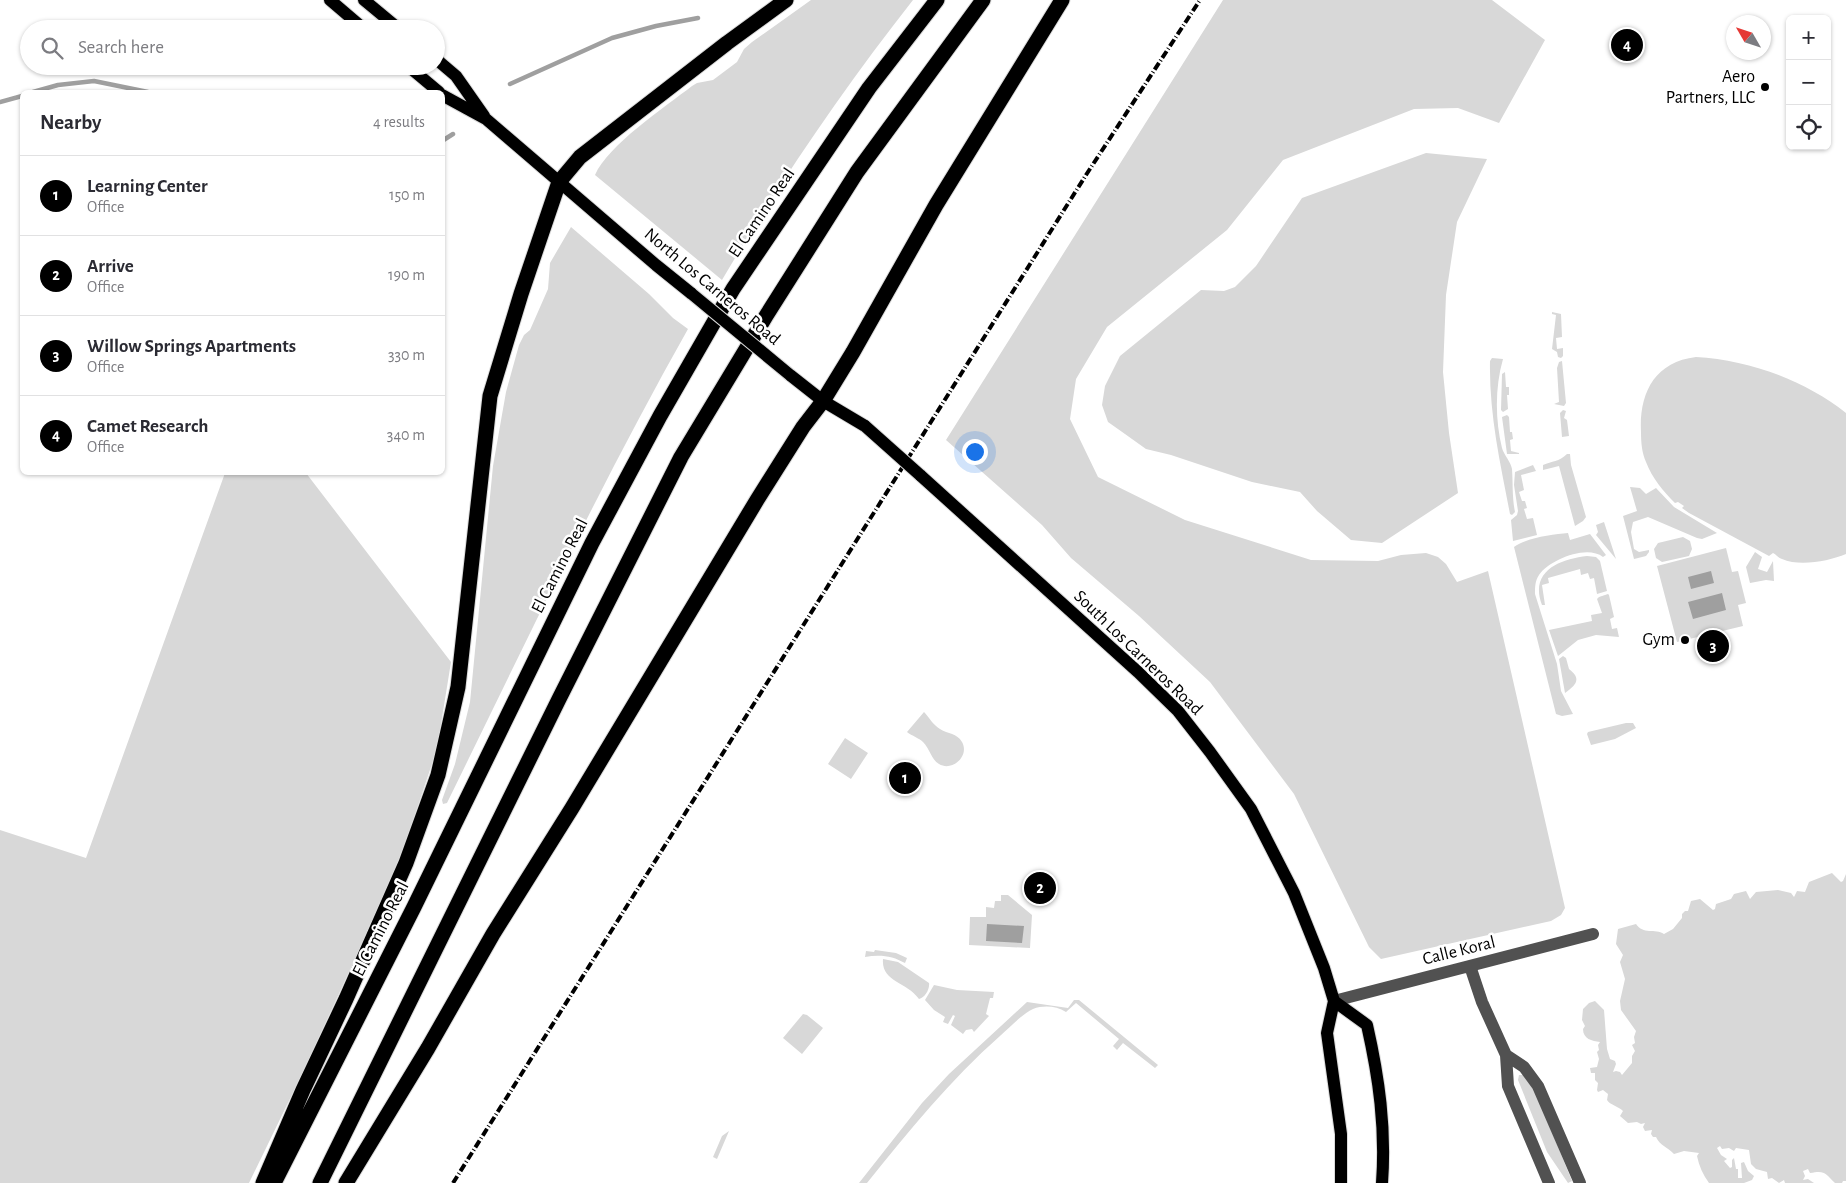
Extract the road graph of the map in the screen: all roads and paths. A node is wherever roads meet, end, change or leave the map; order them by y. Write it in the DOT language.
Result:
graph roads {
  1 [pos="330,0"];
  2 [pos="364,0"];
  3 [pos="786,0"];
  4 [pos="937,0"];
  5 [pos="983,0"];
  6 [pos="1062,0"];
  7 [pos="353,20"];
  8 [pos="388,20"];
  9 [pos="445,67"];
  10 [pos="419,75"];
  11 [pos="437,90"];
  12 [pos="445,97"];
  13 [pos="486,119"];
  14 [pos="559,182"];
  15 [pos="823,401"];
  16 [pos="920,475"];
  17 [pos="1593,934"];
  18 [pos="1470,966"];
  19 [pos="1334,1001"];
  20 [pos="1506,1055"];
  21 [pos="263,1183"];
  22 [pos="274,1183"];
  23 [pos="320,1183"];
  24 [pos="346,1183"];
  25 [pos="1341,1183"];
  26 [pos="1382,1183"];
  27 [pos="1549,1183"];
  28 [pos="1580,1183"];
  1 -- 7 [label="main road"];
  2 -- 8 [label="main road"];
  3 -- 14 [label="highway"];
  4 -- 22 [label="highway, El Camino Real"];
  5 -- 23 [label="highway"];
  6 -- 15 [label="highway"];
  9 -- 13 [label="main road, North Los Carneros Road"];
  10 -- 11 [label="main road"];
  12 -- 13 [label="main road, North Los Carneros Road"];
  13 -- 14 [label="main road, North Los Carneros Road"];
  14 -- 15 [label="main road, North Los Carneros Road, bridge"];
  14 -- 21 [label="highway"];
  15 -- 16 [label="main road, North Los Carneros Road, bridge"];
  15 -- 24 [label="highway"];
  16 -- 19 [label="main road, South Los Carneros Road"];
  17 -- 18 [label="street, Calle Koral"];
  18 -- 19 [label="street, Calle Koral"];
  18 -- 20 [label="street"];
  19 -- 25 [label="main road, South Los Carneros Road"];
  19 -- 26 [label="main road"];
  20 -- 27 [label="street"];
  20 -- 28 [label="street"];
}
